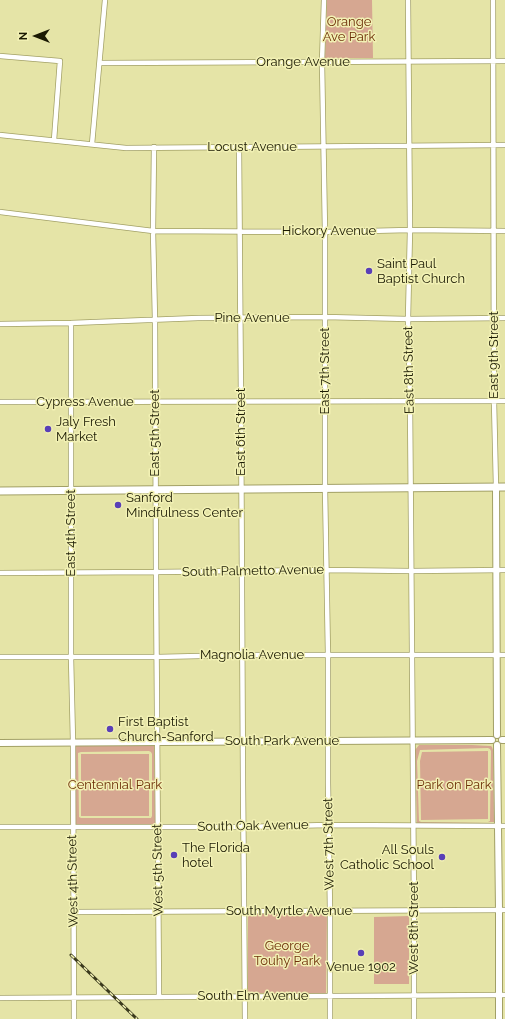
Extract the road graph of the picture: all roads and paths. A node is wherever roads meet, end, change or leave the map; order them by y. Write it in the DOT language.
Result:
graph roads {
  1 [pos="105,0"];
  2 [pos="324,0"];
  3 [pos="408,0"];
  4 [pos="493,0"];
  5 [pos="0,56"];
  6 [pos="408,61"];
  7 [pos="493,61"];
  8 [pos="505,61"];
  9 [pos="322,62"];
  10 [pos="100,63"];
  11 [pos="0,134"];
  12 [pos="54,140"];
  13 [pos="92,144"];
  14 [pos="494,145"];
  15 [pos="505,145"];
  16 [pos="409,146"];
  17 [pos="154,147"];
  18 [pos="239,147"];
  19 [pos="324,147"];
  20 [pos="0,212"];
  21 [pos="410,230"];
  22 [pos="493,230"];
  23 [pos="153,231"];
  24 [pos="239,231"];
  25 [pos="505,231"];
  26 [pos="325,232"];
  27 [pos="325,317"];
  28 [pos="240,318"];
  29 [pos="494,318"];
  30 [pos="505,318"];
  31 [pos="408,319"];
  32 [pos="156,320"];
  33 [pos="71,323"];
  34 [pos="0,324"];
  35 [pos="71,401"];
  36 [pos="410,401"];
  37 [pos="494,401"];
  38 [pos="505,401"];
  39 [pos="0,402"];
  40 [pos="155,402"];
  41 [pos="241,402"];
  42 [pos="325,402"];
  43 [pos="410,487"];
  44 [pos="496,487"];
  45 [pos="505,487"];
  46 [pos="325,488"];
  47 [pos="241,489"];
  48 [pos="156,490"];
  49 [pos="71,491"];
  50 [pos="0,492"];
  51 [pos="326,570"];
  52 [pos="496,570"];
  53 [pos="505,570"];
  54 [pos="242,571"];
  55 [pos="411,571"];
  56 [pos="71,572"];
  57 [pos="156,572"];
  58 [pos="0,573"];
  59 [pos="412,654"];
  60 [pos="242,655"];
  61 [pos="328,655"];
  62 [pos="496,655"];
  63 [pos="505,655"];
  64 [pos="0,657"];
  65 [pos="71,657"];
  66 [pos="157,657"];
  67 [pos="497,734"];
  68 [pos="412,740"];
  69 [pos="492,740"];
  70 [pos="504,740"];
  71 [pos="73,742"];
  72 [pos="158,742"];
  73 [pos="243,742"];
  74 [pos="328,742"];
  75 [pos="0,743"];
  76 [pos="497,745"];
  77 [pos="328,825"];
  78 [pos="413,826"];
  79 [pos="502,826"];
  80 [pos="0,827"];
  81 [pos="72,827"];
  82 [pos="158,827"];
  83 [pos="243,827"];
  84 [pos="414,910"];
  85 [pos="502,910"];
  86 [pos="159,911"];
  87 [pos="245,911"];
  88 [pos="330,911"];
  89 [pos="74,912"];
  90 [pos="413,995"];
  91 [pos="502,995"];
  92 [pos="245,996"];
  93 [pos="330,996"];
  94 [pos="74,997"];
  95 [pos="159,997"];
  96 [pos="0,998"];
  97 [pos="74,1019"];
  98 [pos="245,1019"];
  99 [pos="330,1019"];
  100 [pos="414,1019"];
  101 [pos="499,1019"];
  1 -- 10 [label="street"];
  2 -- 9 [label="street, East 7th Street"];
  3 -- 6 [label="street, East 8th Street"];
  4 -- 7 [label="street, East 9th Street"];
  5 -- 12 [label="street"];
  6 -- 7 [label="street, Orange Avenue"];
  6 -- 9 [label="street, Orange Avenue"];
  6 -- 16 [label="street, East 8th Street"];
  7 -- 8 [label="street, Orange Avenue"];
  7 -- 14 [label="street, East 9th Street"];
  9 -- 10 [label="street, Orange Avenue"];
  9 -- 19 [label="street, East 7th Street"];
  10 -- 13 [label="street"];
  11 -- 12 [label="street, Locust Avenue"];
  12 -- 13 [label="street, Locust Avenue"];
  13 -- 17 [label="street, Locust Avenue"];
  14 -- 15 [label="street, Locust Avenue"];
  14 -- 16 [label="street, Locust Avenue"];
  14 -- 22 [label="street, East 9th Street"];
  16 -- 19 [label="street, Locust Avenue"];
  16 -- 21 [label="street, East 8th Street"];
  17 -- 18 [label="street, Locust Avenue"];
  17 -- 23 [label="street, East 5th Street"];
  18 -- 19 [label="street, Locust Avenue"];
  18 -- 24 [label="street, East 6th Street"];
  19 -- 26 [label="street, East 7th Street"];
  20 -- 23 [label="street, Hickory Avenue"];
  21 -- 22 [label="street, Hickory Avenue"];
  21 -- 26 [label="street, Hickory Avenue"];
  21 -- 31 [label="street, East 8th Street"];
  22 -- 25 [label="street, Hickory Avenue"];
  22 -- 29 [label="street, East 9th Street"];
  23 -- 24 [label="street, Hickory Avenue"];
  23 -- 32 [label="street, East 5th Street"];
  24 -- 26 [label="street, Hickory Avenue"];
  24 -- 28 [label="street, East 6th Street"];
  26 -- 27 [label="street, East 7th Street"];
  27 -- 28 [label="street, Pine Avenue"];
  27 -- 31 [label="street, Pine Avenue"];
  27 -- 42 [label="street, East 7th Street"];
  28 -- 32 [label="street, Pine Avenue"];
  28 -- 41 [label="street, East 6th Street"];
  29 -- 30 [label="street, Pine Avenue"];
  29 -- 31 [label="street, Pine Avenue"];
  29 -- 37 [label="street, East 9th Street"];
  31 -- 36 [label="street, East 8th Street"];
  32 -- 33 [label="street, Pine Avenue"];
  32 -- 40 [label="street, East 5th Street"];
  33 -- 34 [label="street, Pine Avenue"];
  33 -- 35 [label="street, East 4th Street"];
  35 -- 39 [label="street, Cypress Avenue"];
  35 -- 40 [label="street, Cypress Avenue"];
  35 -- 49 [label="street, East 4th Street"];
  36 -- 37 [label="street, Cypress Avenue"];
  36 -- 42 [label="street, Cypress Avenue"];
  36 -- 43 [label="street, East 8th Street"];
  37 -- 38 [label="street, Cypress Avenue"];
  37 -- 44 [label="street, East 9th Street"];
  40 -- 41 [label="street, Cypress Avenue"];
  40 -- 48 [label="street, East 5th Street"];
  41 -- 42 [label="street, Cypress Avenue"];
  41 -- 47 [label="street, East 6th Street"];
  42 -- 46 [label="street, East 7th Street"];
  43 -- 44 [label="main road"];
  43 -- 46 [label="main road"];
  43 -- 55 [label="street, East 8th Street"];
  44 -- 45 [label="main road"];
  44 -- 52 [label="street, East 9th Street"];
  46 -- 47 [label="main road"];
  46 -- 51 [label="street, East 7th Street"];
  47 -- 48 [label="main road"];
  47 -- 54 [label="street, East 6th Street"];
  48 -- 49 [label="main road"];
  48 -- 57 [label="street, East 5th Street"];
  49 -- 50 [label="main road"];
  49 -- 56 [label="street, East 4th Street"];
  51 -- 54 [label="street, South Palmetto Avenue"];
  51 -- 55 [label="street, South Palmetto Avenue"];
  51 -- 61 [label="street, East 7th Street"];
  52 -- 53 [label="street, South Palmetto Avenue"];
  52 -- 55 [label="street, South Palmetto Avenue"];
  52 -- 62 [label="street, East 9th Street"];
  54 -- 57 [label="street, South Palmetto Avenue"];
  54 -- 60 [label="street, East 6th Street"];
  55 -- 59 [label="street, East 8th Street"];
  56 -- 57 [label="street, South Palmetto Avenue"];
  56 -- 58 [label="street, South Palmetto Avenue"];
  56 -- 65 [label="street, East 4th Street"];
  57 -- 66 [label="street, East 5th Street"];
  59 -- 61 [label="street, Magnolia Avenue"];
  59 -- 62 [label="street, Magnolia Avenue"];
  59 -- 68 [label="street, East 8th Street"];
  60 -- 61 [label="street, Magnolia Avenue"];
  60 -- 66 [label="street, Magnolia Avenue"];
  60 -- 73 [label="street, East 6th Street"];
  61 -- 74 [label="street, East 7th Street"];
  62 -- 63 [label="street, Magnolia Avenue"];
  62 -- 67 [label="street, East 9th Street"];
  64 -- 65 [label="street, Magnolia Avenue"];
  65 -- 66 [label="street, Magnolia Avenue"];
  65 -- 71 [label="street, East 4th Street"];
  66 -- 72 [label="street, East 5th Street"];
  67 -- 69 [label="street"];
  67 -- 70 [label="street"];
  68 -- 69 [label="street, South Park Avenue"];
  68 -- 74 [label="street, South Park Avenue"];
  68 -- 78 [label="street, West 8th Street"];
  69 -- 76 [label="street"];
  70 -- 76 [label="street"];
  71 -- 72 [label="street, South Park Avenue"];
  71 -- 75 [label="street, South Park Avenue"];
  71 -- 81 [label="street, West 4th Street"];
  72 -- 73 [label="street, South Park Avenue"];
  72 -- 82 [label="street, West 5th Street"];
  73 -- 74 [label="street, South Park Avenue"];
  73 -- 83 [label="street, East 6th Street"];
  74 -- 77 [label="street, West 7th Street"];
  76 -- 79 [label="street"];
  77 -- 78 [label="street, South Oak Avenue"];
  77 -- 83 [label="street, South Oak Avenue"];
  77 -- 88 [label="street, West 7th Street"];
  78 -- 79 [label="street, South Oak Avenue"];
  78 -- 84 [label="street, West 8th Street"];
  79 -- 85 [label="street"];
  80 -- 81 [label="street, South Oak Avenue"];
  81 -- 82 [label="street, South Oak Avenue"];
  81 -- 89 [label="street, West 4th Street"];
  82 -- 83 [label="street, South Oak Avenue"];
  82 -- 86 [label="street, West 5th Street"];
  83 -- 87 [label="street, East 6th Street"];
  84 -- 85 [label="street, South Myrtle Avenue"];
  84 -- 88 [label="street, South Myrtle Avenue"];
  84 -- 90 [label="street, West 8th Street"];
  85 -- 91 [label="street"];
  86 -- 87 [label="street, South Myrtle Avenue"];
  86 -- 89 [label="street, South Myrtle Avenue"];
  86 -- 95 [label="street, West 5th Street"];
  87 -- 88 [label="street, South Myrtle Avenue"];
  87 -- 92 [label="street, East 6th Street"];
  88 -- 93 [label="street, West 7th Street"];
  89 -- 94 [label="street, West 4th Street"];
  90 -- 91 [label="street, South Elm Avenue"];
  90 -- 93 [label="street, South Elm Avenue"];
  90 -- 100 [label="street, West 8th Street"];
  91 -- 101 [label="street"];
  92 -- 93 [label="street, South Elm Avenue"];
  92 -- 95 [label="street, South Elm Avenue"];
  92 -- 98 [label="street, East 6th Street"];
  93 -- 99 [label="street, West 7th Street"];
  94 -- 95 [label="street, South Elm Avenue"];
  94 -- 96 [label="street, South Elm Avenue"];
  94 -- 97 [label="street, West 4th Street"];
}
